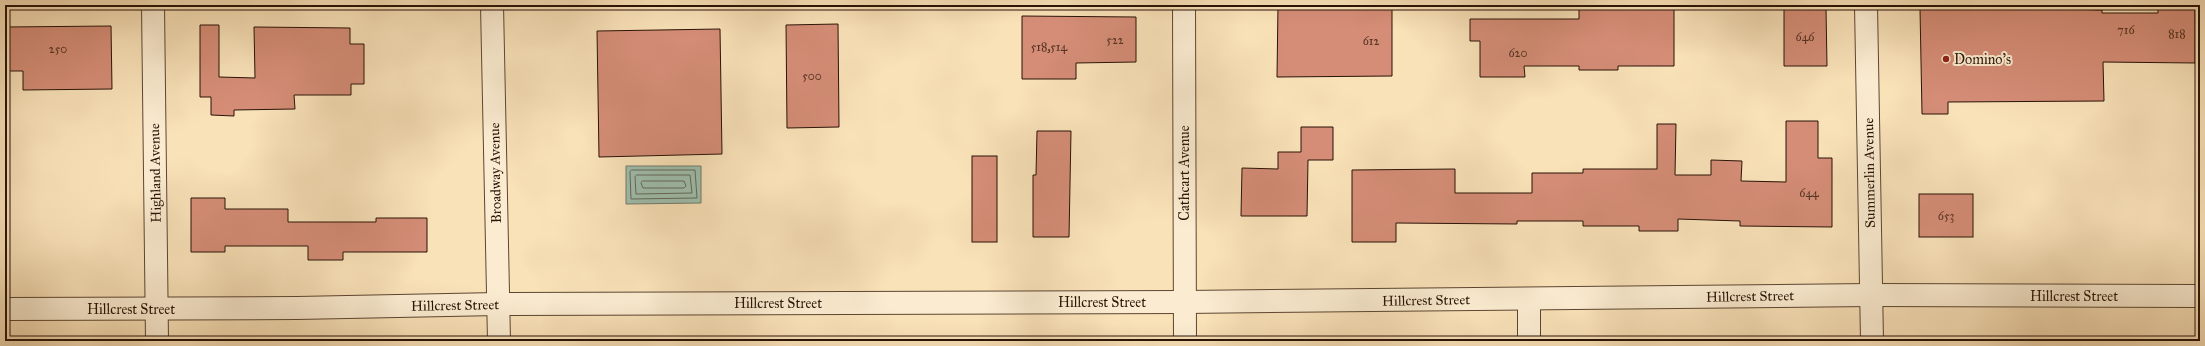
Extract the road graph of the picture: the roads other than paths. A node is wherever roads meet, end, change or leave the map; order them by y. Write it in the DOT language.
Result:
graph roads {
  1 [pos="152,5"];
  2 [pos="492,5"];
  3 [pos="1184,5"];
  4 [pos="1866,5"];
  5 [pos="1871,295"];
  6 [pos="2200,296"];
  7 [pos="1529,299"];
  8 [pos="1184,302"];
  9 [pos="498,304"];
  10 [pos="5,309"];
  11 [pos="157,310"];
  12 [pos="157,341"];
  13 [pos="499,341"];
  14 [pos="1185,341"];
  15 [pos="1530,341"];
  16 [pos="1872,341"];
  1 -- 11 [label="street, Highland Avenue"];
  2 -- 9 [label="street, Broadway Avenue"];
  3 -- 8 [label="street, Cathcart Avenue"];
  4 -- 5 [label="street, Summerlin Avenue"];
  5 -- 6 [label="street, Hillcrest Street"];
  5 -- 7 [label="street, Hillcrest Street"];
  5 -- 16 [label="street, Summerlin Avenue"];
  7 -- 8 [label="street, Hillcrest Street"];
  7 -- 15 [label="street"];
  8 -- 9 [label="street, Hillcrest Street"];
  8 -- 14 [label="street, Cathcart Avenue"];
  9 -- 11 [label="street, Hillcrest Street"];
  9 -- 13 [label="street, Broadway Avenue"];
  10 -- 11 [label="street, Hillcrest Street"];
  11 -- 12 [label="street, Highland Avenue"];
}
